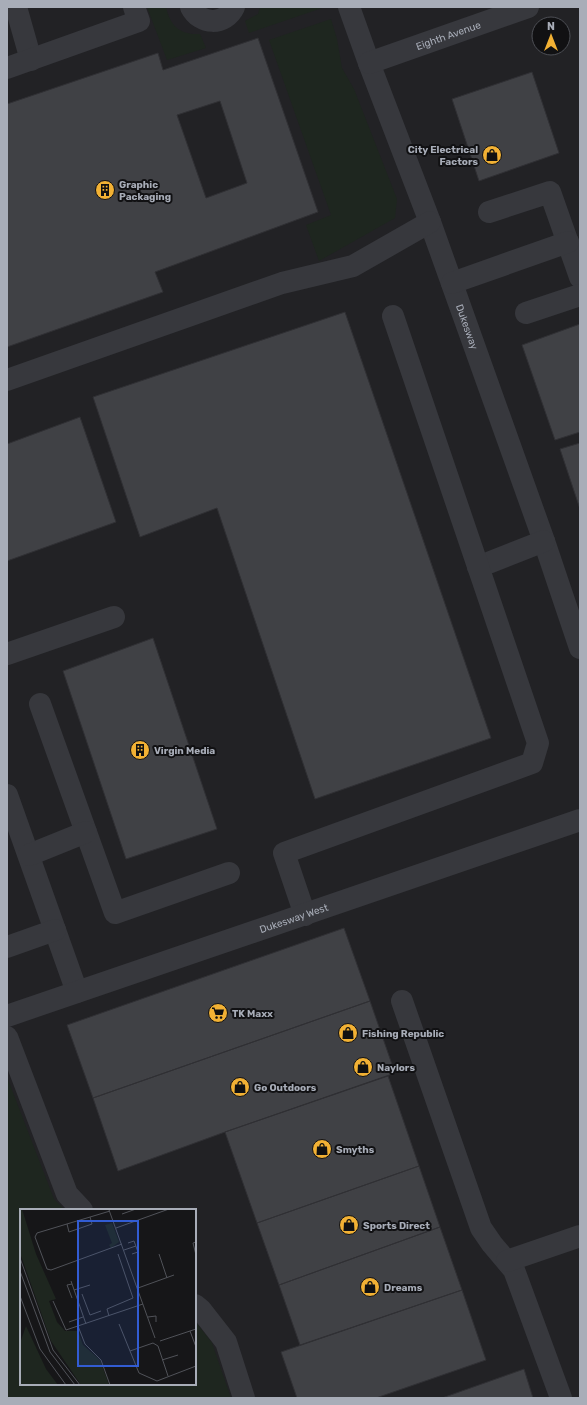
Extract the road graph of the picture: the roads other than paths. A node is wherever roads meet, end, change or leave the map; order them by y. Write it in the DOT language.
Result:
graph roads {
  1 [pos="16,7"];
  2 [pos="134,7"];
  3 [pos="191,7"];
  4 [pos="234,7"];
  5 [pos="349,7"];
  6 [pos="528,7"];
  7 [pos="31,60"];
  8 [pos="369,63"];
  9 [pos="7,68"];
  10 [pos="489,212"];
  11 [pos="430,222"];
  12 [pos="568,242"];
  13 [pos="580,277"];
  14 [pos="452,283"];
  15 [pos="580,295"];
  16 [pos="526,313"];
  17 [pos="393,316"];
  18 [pos="7,380"];
  19 [pos="544,541"];
  20 [pos="478,566"];
  21 [pos="114,617"];
  22 [pos="580,648"];
  23 [pos="7,654"];
  24 [pos="40,704"];
  25 [pos="7,794"];
  26 [pos="580,820"];
  27 [pos="86,832"];
  28 [pos="29,855"];
  29 [pos="229,873"];
  30 [pos="305,914"];
  31 [pos="55,930"];
  32 [pos="7,948"];
  33 [pos="77,992"];
  34 [pos="402,1001"];
  35 [pos="7,1016"];
  36 [pos="7,1037"];
  37 [pos="81,1209"];
  38 [pos="580,1236"];
  39 [pos="507,1261"];
  40 [pos="196,1306"];
  41 [pos="244,1398"];
  42 [pos="561,1398"];
  1 -- 7 [label="street"];
  2 -- 7 [label="street"];
  3 -- 4 [label="street"];
  5 -- 8 [label="street, Dukesway"];
  6 -- 8 [label="street, Eighth Avenue"];
  7 -- 9 [label="street"];
  8 -- 11 [label="street, Dukesway"];
  10 -- 12 [label="street"];
  11 -- 14 [label="street, Dukesway"];
  11 -- 18 [label="street"];
  12 -- 13 [label="street"];
  12 -- 14 [label="street"];
  14 -- 19 [label="street, Dukesway"];
  15 -- 16 [label="street"];
  17 -- 20 [label="street"];
  19 -- 20 [label="street"];
  19 -- 22 [label="street, Dukesway"];
  20 -- 30 [label="street"];
  21 -- 23 [label="street"];
  24 -- 27 [label="street"];
  25 -- 28 [label="street"];
  26 -- 30 [label="street, Dukesway West"];
  27 -- 28 [label="street"];
  27 -- 29 [label="street"];
  28 -- 31 [label="street"];
  30 -- 33 [label="street, Dukesway West"];
  31 -- 32 [label="street"];
  31 -- 33 [label="street"];
  33 -- 35 [label="street, Dukesway West"];
  34 -- 39 [label="street"];
  36 -- 37 [label="street"];
  38 -- 39 [label="street"];
  39 -- 42 [label="street"];
  40 -- 41 [label="street"];
}
